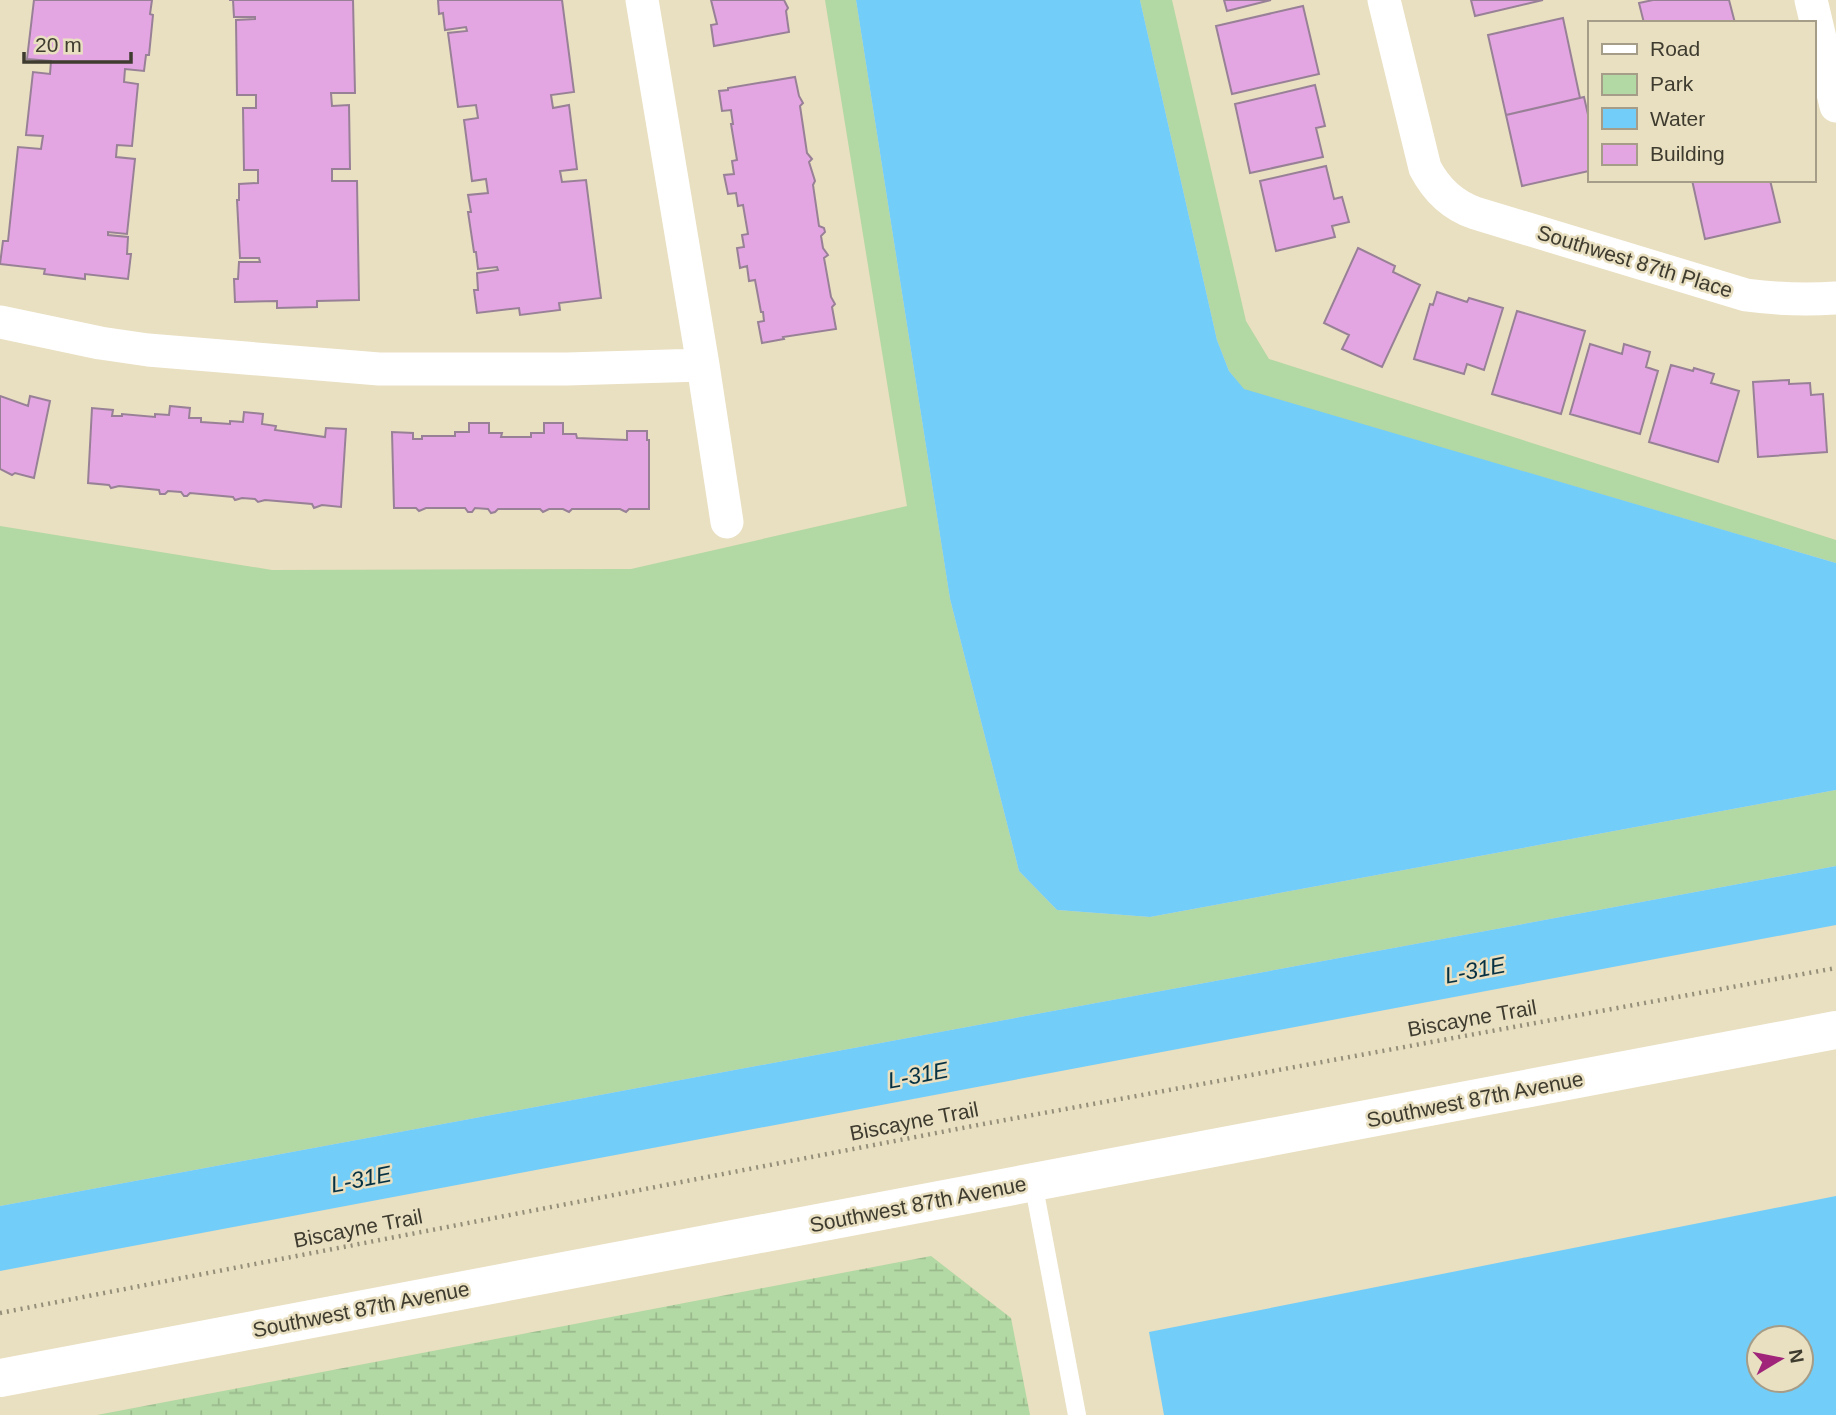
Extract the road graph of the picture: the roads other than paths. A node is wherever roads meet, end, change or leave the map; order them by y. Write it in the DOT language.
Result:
graph roads {
  1 [pos="642,0"];
  2 [pos="1384,0"];
  3 [pos="1811,0"];
  4 [pos="1836,106"];
  5 [pos="1836,298"];
  6 [pos="0,322"];
  7 [pos="703,365"];
  8 [pos="727,522"];
  9 [pos="1836,1030"];
  10 [pos="1033,1182"];
  11 [pos="0,1378"];
  12 [pos="1077,1415"];
  1 -- 7 [label="street"];
  2 -- 5 [label="street, Southwest 87th Place"];
  3 -- 4 [label="street"];
  6 -- 7 [label="street"];
  7 -- 8 [label="street"];
  9 -- 10 [label="street, Southwest 87th Avenue"];
  10 -- 11 [label="street, Southwest 87th Avenue"];
  10 -- 12 [label="lane"];
}
